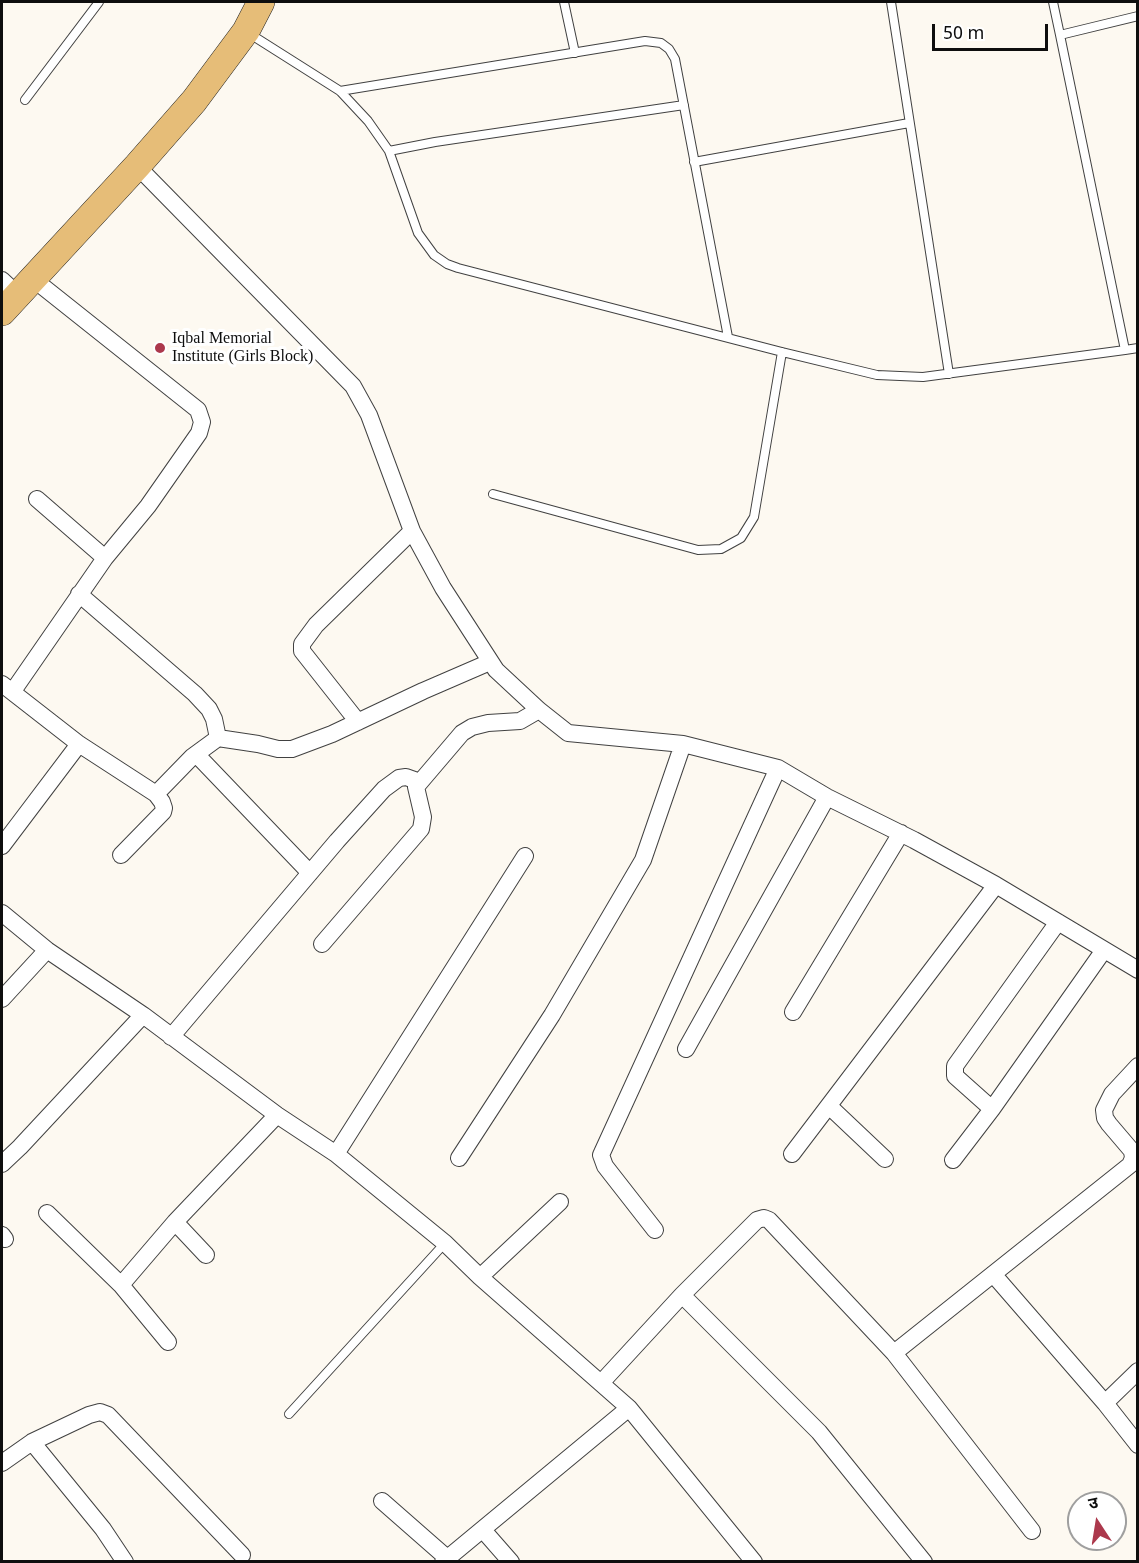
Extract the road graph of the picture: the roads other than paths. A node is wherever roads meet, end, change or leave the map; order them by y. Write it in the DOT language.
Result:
graph roads {
  1 [pos="99,2"];
  2 [pos="261,2"];
  3 [pos="564,2"];
  4 [pos="891,2"];
  5 [pos="1053,2"];
  6 [pos="1137,16"];
  7 [pos="246,31"];
  8 [pos="1060,35"];
  9 [pos="575,53"];
  10 [pos="340,91"];
  11 [pos="25,99"];
  12 [pos="684,105"];
  13 [pos="909,123"];
  14 [pos="389,151"];
  15 [pos="694,162"];
  16 [pos="137,166"];
  17 [pos="13,291"];
  18 [pos="728,337"];
  19 [pos="1137,348"];
  20 [pos="1125,350"];
  21 [pos="782,352"];
  22 [pos="949,374"];
  23 [pos="493,494"];
  24 [pos="37,499"];
  25 [pos="412,531"];
  26 [pos="105,558"];
  27 [pos="79,594"];
  28 [pos="490,662"];
  29 [pos="7,688"];
  30 [pos="539,710"];
  31 [pos="358,722"];
  32 [pos="218,738"];
  33 [pos="79,744"];
  34 [pos="682,744"];
  35 [pos="196,754"];
  36 [pos="778,768"];
  37 [pos="420,782"];
  38 [pos="156,794"];
  39 [pos="827,797"];
  40 [pos="901,833"];
  41 [pos="2,846"];
  42 [pos="121,855"];
  43 [pos="525,856"];
  44 [pos="310,873"];
  45 [pos="996,885"];
  46 [pos="2,914"];
  47 [pos="1058,922"];
  48 [pos="322,944"];
  49 [pos="47,950"];
  50 [pos="1104,950"];
  51 [pos="1137,970"];
  52 [pos="2,999"];
  53 [pos="793,1012"];
  54 [pos="143,1015"];
  55 [pos="171,1037"];
  56 [pos="686,1049"];
  57 [pos="1137,1066"];
  58 [pos="830,1106"];
  59 [pos="992,1109"];
  60 [pos="277,1115"];
  61 [pos="336,1154"];
  62 [pos="792,1154"];
  63 [pos="459,1158"];
  64 [pos="885,1159"];
  65 [pos="953,1160"];
  66 [pos="2,1164"];
  67 [pos="560,1202"];
  68 [pos="47,1213"];
  69 [pos="175,1222"];
  70 [pos="655,1230"];
  71 [pos="444,1243"];
  72 [pos="206,1255"];
  73 [pos="993,1274"];
  74 [pos="480,1277"];
  75 [pos="121,1285"];
  76 [pos="681,1295"];
  77 [pos="168,1342"];
  78 [pos="894,1353"];
  79 [pos="1137,1371"];
  80 [pos="601,1383"];
  81 [pos="1105,1403"];
  82 [pos="629,1408"];
  83 [pos="289,1414"];
  84 [pos="32,1442"];
  85 [pos="1137,1445"];
  86 [pos="2,1463"];
  87 [pos="382,1501"];
  88 [pos="483,1530"];
  89 [pos="1032,1531"];
  90 [pos="242,1555"];
  91 [pos="445,1560"];
  92 [pos="125,1562"];
  93 [pos="511,1562"];
  94 [pos="754,1562"];
  95 [pos="924,1562"];
  1 -- 11 [label="lane"];
  2 -- 7 [label="main road"];
  3 -- 9 [label="lane"];
  4 -- 13 [label="lane"];
  5 -- 8 [label="lane"];
  6 -- 8 [label="lane"];
  7 -- 10 [label="lane"];
  7 -- 16 [label="main road"];
  8 -- 20 [label="lane"];
  9 -- 10 [label="lane"];
  9 -- 12 [label="lane"];
  10 -- 14 [label="lane"];
  12 -- 14 [label="lane"];
  12 -- 15 [label="lane"];
  13 -- 15 [label="lane"];
  13 -- 22 [label="lane"];
  14 -- 18 [label="lane"];
  15 -- 18 [label="lane"];
  16 -- 17 [label="main road"];
  16 -- 25 [label="street"];
  17 -- 26 [label="street"];
  18 -- 21 [label="lane"];
  19 -- 20 [label="lane"];
  20 -- 22 [label="lane"];
  21 -- 22 [label="lane"];
  21 -- 23 [label="lane"];
  24 -- 26 [label="street"];
  25 -- 28 [label="street"];
  25 -- 31 [label="street"];
  26 -- 27 [label="street"];
  27 -- 29 [label="street"];
  27 -- 32 [label="street"];
  28 -- 30 [label="street"];
  28 -- 31 [label="street"];
  29 -- 33 [label="street"];
  30 -- 34 [label="street"];
  30 -- 37 [label="street"];
  31 -- 32 [label="street"];
  32 -- 35 [label="street"];
  33 -- 38 [label="street"];
  33 -- 41 [label="street"];
  34 -- 36 [label="street"];
  34 -- 63 [label="street"];
  35 -- 38 [label="street"];
  35 -- 44 [label="street"];
  36 -- 39 [label="street"];
  36 -- 70 [label="street"];
  37 -- 44 [label="street"];
  37 -- 48 [label="street"];
  38 -- 42 [label="street"];
  39 -- 40 [label="street"];
  39 -- 56 [label="street"];
  40 -- 45 [label="street"];
  40 -- 53 [label="street"];
  43 -- 61 [label="street"];
  44 -- 55 [label="street"];
  45 -- 47 [label="street"];
  45 -- 58 [label="street"];
  46 -- 49 [label="street"];
  47 -- 50 [label="street"];
  47 -- 59 [label="street"];
  49 -- 52 [label="street"];
  49 -- 54 [label="street"];
  50 -- 51 [label="street"];
  50 -- 59 [label="street"];
  54 -- 55 [label="street"];
  54 -- 66 [label="street"];
  55 -- 60 [label="street"];
  57 -- 73 [label="street"];
  58 -- 62 [label="street"];
  58 -- 64 [label="street"];
  59 -- 65 [label="street"];
  60 -- 61 [label="street"];
  60 -- 69 [label="street"];
  61 -- 71 [label="street"];
  67 -- 74 [label="street"];
  68 -- 75 [label="street"];
  69 -- 72 [label="street"];
  69 -- 75 [label="street"];
  71 -- 74 [label="street"];
  71 -- 83 [label="lane"];
  73 -- 78 [label="street"];
  73 -- 81 [label="street"];
  74 -- 80 [label="street"];
  75 -- 77 [label="street"];
  76 -- 78 [label="street"];
  76 -- 80 [label="street"];
  76 -- 95 [label="street"];
  78 -- 89 [label="street"];
  79 -- 81 [label="street"];
  80 -- 82 [label="street"];
  81 -- 85 [label="street"];
  82 -- 88 [label="street"];
  82 -- 94 [label="street"];
  84 -- 86 [label="street"];
  84 -- 90 [label="street"];
  84 -- 92 [label="street"];
  87 -- 91 [label="street"];
  88 -- 91 [label="street"];
  88 -- 93 [label="street"];
}
